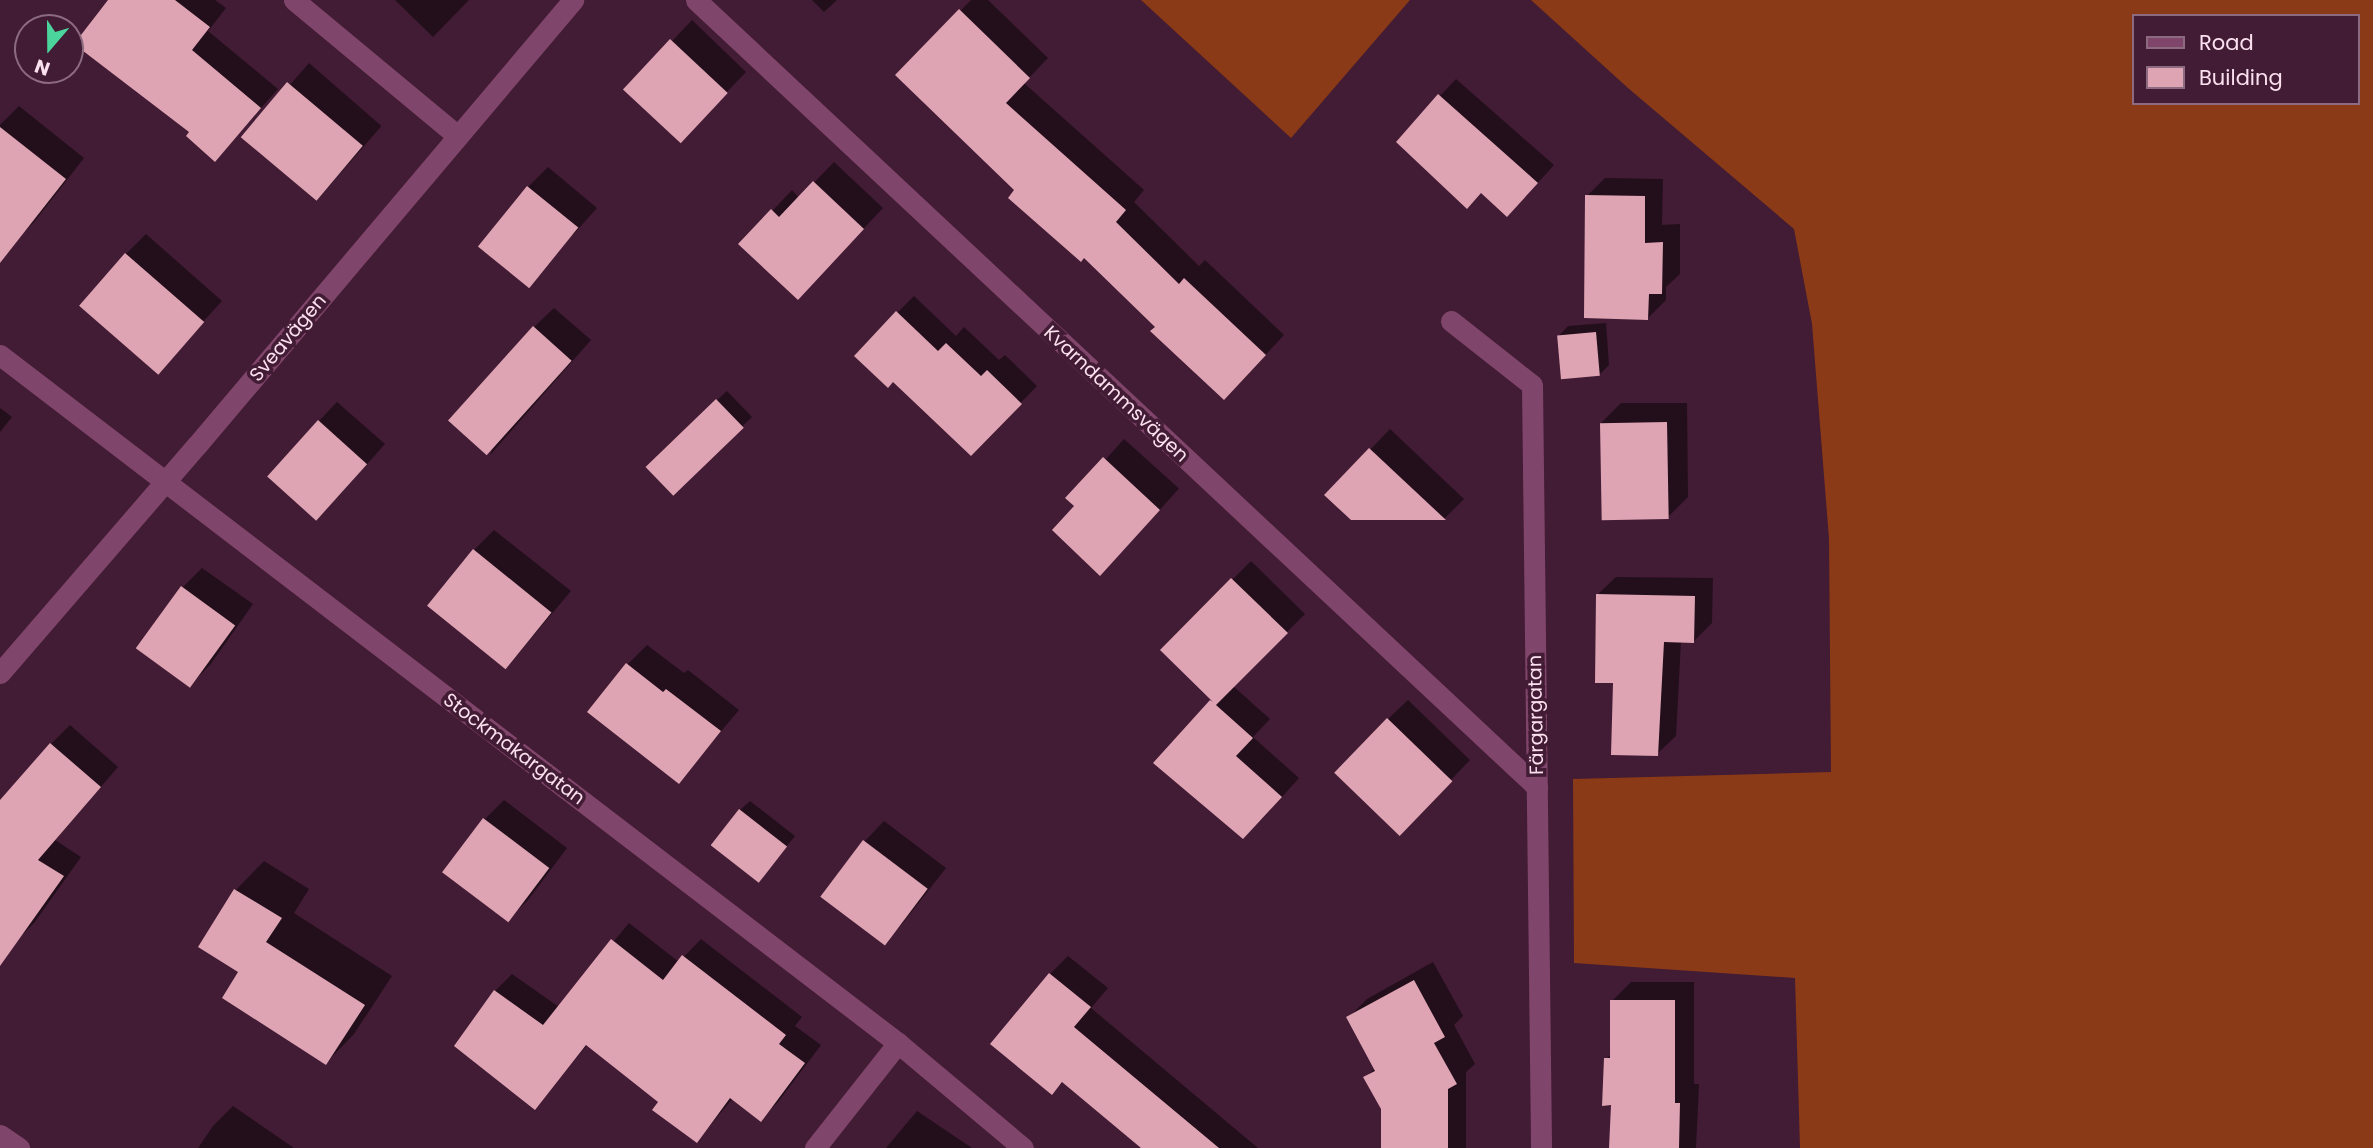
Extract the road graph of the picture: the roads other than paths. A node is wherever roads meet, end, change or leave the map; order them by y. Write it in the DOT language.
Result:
graph roads {
  1 [pos="294,0"];
  2 [pos="573,0"];
  3 [pos="696,0"];
  4 [pos="458,136"];
  5 [pos="1451,321"];
  6 [pos="0,355"];
  7 [pos="165,482"];
  8 [pos="0,673"];
  9 [pos="1537,787"];
  10 [pos="898,1043"];
  11 [pos="0,1135"];
  12 [pos="19,1148"];
  13 [pos="815,1148"];
  14 [pos="1023,1148"];
  15 [pos="1541,1148"];
  1 -- 4 [label="street"];
  2 -- 4 [label="street, Sveavägen"];
  3 -- 9 [label="street, Kvarndammsvägen"];
  4 -- 7 [label="street, Sveavägen"];
  5 -- 9 [label="street, Färgargatan"];
  6 -- 7 [label="street, Stockmakargatan"];
  7 -- 8 [label="street, Sveavägen"];
  7 -- 10 [label="street, Stockmakargatan"];
  9 -- 15 [label="street, Färgargatan"];
  10 -- 13 [label="street"];
  10 -- 14 [label="street, Stockmakargatan"];
  11 -- 12 [label="street"];
}
